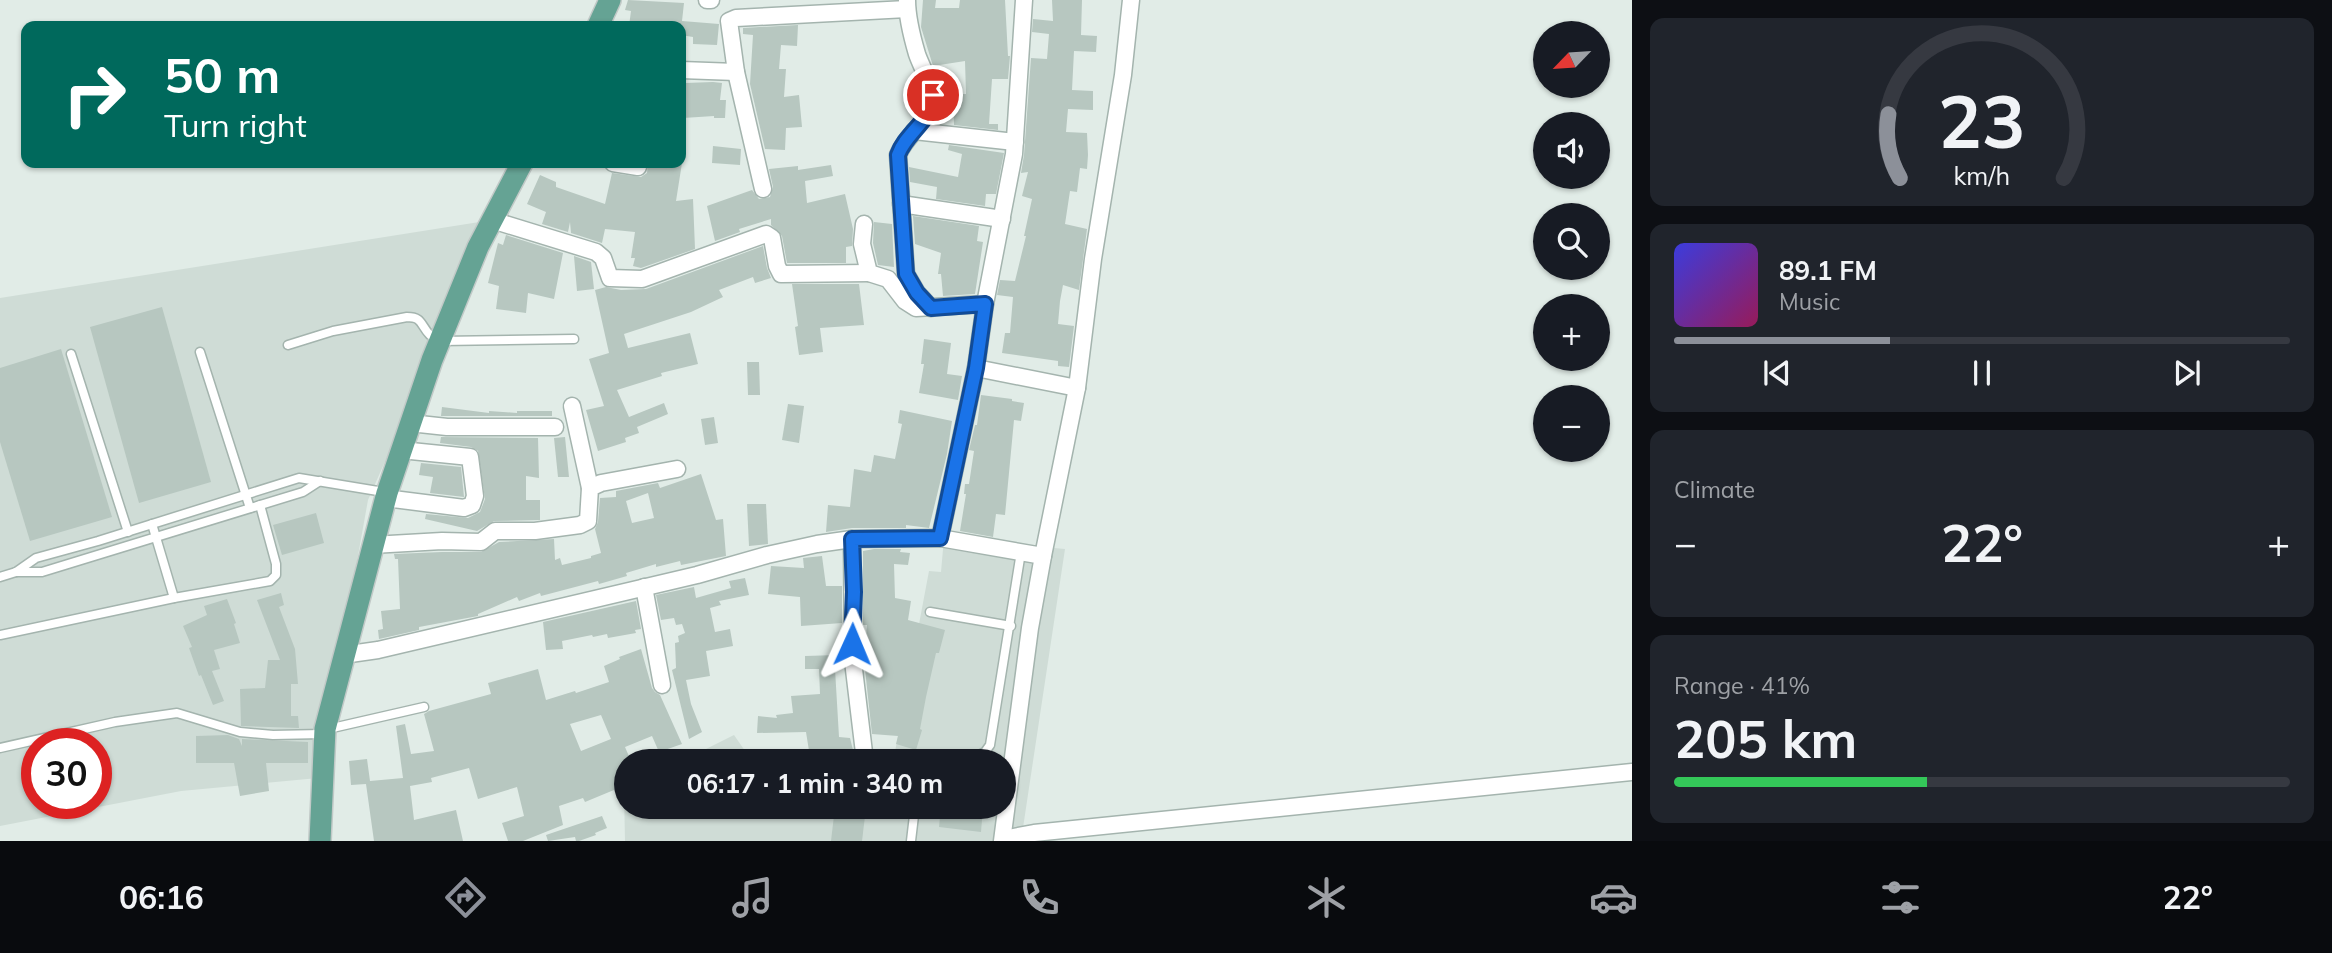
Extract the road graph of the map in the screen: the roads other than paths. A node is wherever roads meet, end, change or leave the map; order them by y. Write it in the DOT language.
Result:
graph roads {
  1 [pos="610,0"];
  2 [pos="1024,0"];
  3 [pos="1131,0"];
  4 [pos="904,7"];
  5 [pos="600,21"];
  6 [pos="686,70"];
  7 [pos="736,72"];
  8 [pos="914,131"];
  9 [pos="1015,142"];
  10 [pos="519,168"];
  11 [pos="763,189"];
  12 [pos="901,204"];
  13 [pos="1002,219"];
  14 [pos="492,220"];
  15 [pos="864,224"];
  16 [pos="869,273"];
  17 [pos="985,304"];
  18 [pos="925,308"];
  19 [pos="574,339"];
  20 [pos="441,341"];
  21 [pos="288,345"];
  22 [pos="200,352"];
  23 [pos="71,354"];
  24 [pos="976,368"];
  25 [pos="1077,388"];
  26 [pos="572,406"];
  27 [pos="410,423"];
  28 [pos="555,427"];
  29 [pos="401,450"];
  30 [pos="677,469"];
  31 [pos="320,481"];
  32 [pos="590,488"];
  33 [pos="246,494"];
  34 [pos="386,496"];
  35 [pos="261,505"];
  36 [pos="250,508"];
  37 [pos="152,524"];
  38 [pos="128,532"];
  39 [pos="156,537"];
  40 [pos="940,538"];
  41 [pos="852,539"];
  42 [pos="372,545"];
  43 [pos="1021,552"];
  44 [pos="1043,556"];
  45 [pos="16,572"];
  46 [pos="0,577"];
  47 [pos="644,587"];
  48 [pos="174,598"];
  49 [pos="930,612"];
  50 [pos="1010,626"];
  51 [pos="0,635"];
  52 [pos="343,655"];
  53 [pos="662,685"];
  54 [pos="424,707"];
  55 [pos="325,732"];
  56 [pos="0,748"];
  57 [pos="864,749"];
  58 [pos="985,749"];
  59 [pos="1632,772"];
  60 [pos="914,819"];
  61 [pos="1002,840"];
  62 [pos="320,841"];
  63 [pos="911,841"];
  1 -- 5 [label="main road"];
  2 -- 9 [label="street"];
  3 -- 25 [label="street"];
  4 -- 7 [label="street"];
  4 -- 8 [label="street"];
  6 -- 7 [label="street"];
  7 -- 11 [label="street"];
  8 -- 9 [label="street"];
  8 -- 12 [label="street"];
  9 -- 13 [label="street"];
  10 -- 14 [label="main road"];
  12 -- 13 [label="street"];
  12 -- 18 [label="street"];
  13 -- 17 [label="street"];
  14 -- 16 [label="street"];
  14 -- 20 [label="main road"];
  15 -- 16 [label="street"];
  16 -- 18 [label="street"];
  17 -- 18 [label="street"];
  17 -- 24 [label="street"];
  19 -- 20 [label="lane"];
  20 -- 21 [label="lane"];
  20 -- 27 [label="main road"];
  22 -- 33 [label="lane"];
  23 -- 38 [label="lane"];
  24 -- 25 [label="street"];
  24 -- 40 [label="street"];
  25 -- 44 [label="street"];
  26 -- 32 [label="street"];
  27 -- 28 [label="street"];
  27 -- 29 [label="main road"];
  29 -- 34 [label="main road"];
  29 -- 34 [label="street"];
  30 -- 32 [label="street"];
  31 -- 33 [label="lane"];
  31 -- 34 [label="lane"];
  31 -- 35 [label="lane"];
  32 -- 42 [label="street"];
  33 -- 36 [label="lane"];
  33 -- 37 [label="lane"];
  34 -- 42 [label="main road"];
  35 -- 36 [label="lane"];
  35 -- 48 [label="lane"];
  36 -- 39 [label="lane"];
  37 -- 38 [label="lane"];
  37 -- 39 [label="lane"];
  38 -- 45 [label="lane"];
  39 -- 45 [label="lane"];
  39 -- 48 [label="lane"];
  40 -- 41 [label="street"];
  40 -- 43 [label="street"];
  41 -- 47 [label="street"];
  41 -- 57 [label="street"];
  42 -- 52 [label="main road"];
  43 -- 44 [label="street"];
  43 -- 50 [label="lane"];
  44 -- 61 [label="street"];
  45 -- 46 [label="lane"];
  47 -- 52 [label="street"];
  47 -- 53 [label="street"];
  48 -- 51 [label="lane"];
  49 -- 50 [label="lane"];
  50 -- 58 [label="lane"];
  52 -- 55 [label="main road"];
  54 -- 55 [label="lane"];
  55 -- 56 [label="lane"];
  55 -- 62 [label="main road"];
  59 -- 61 [label="street"];
  60 -- 63 [label="lane"];
}
